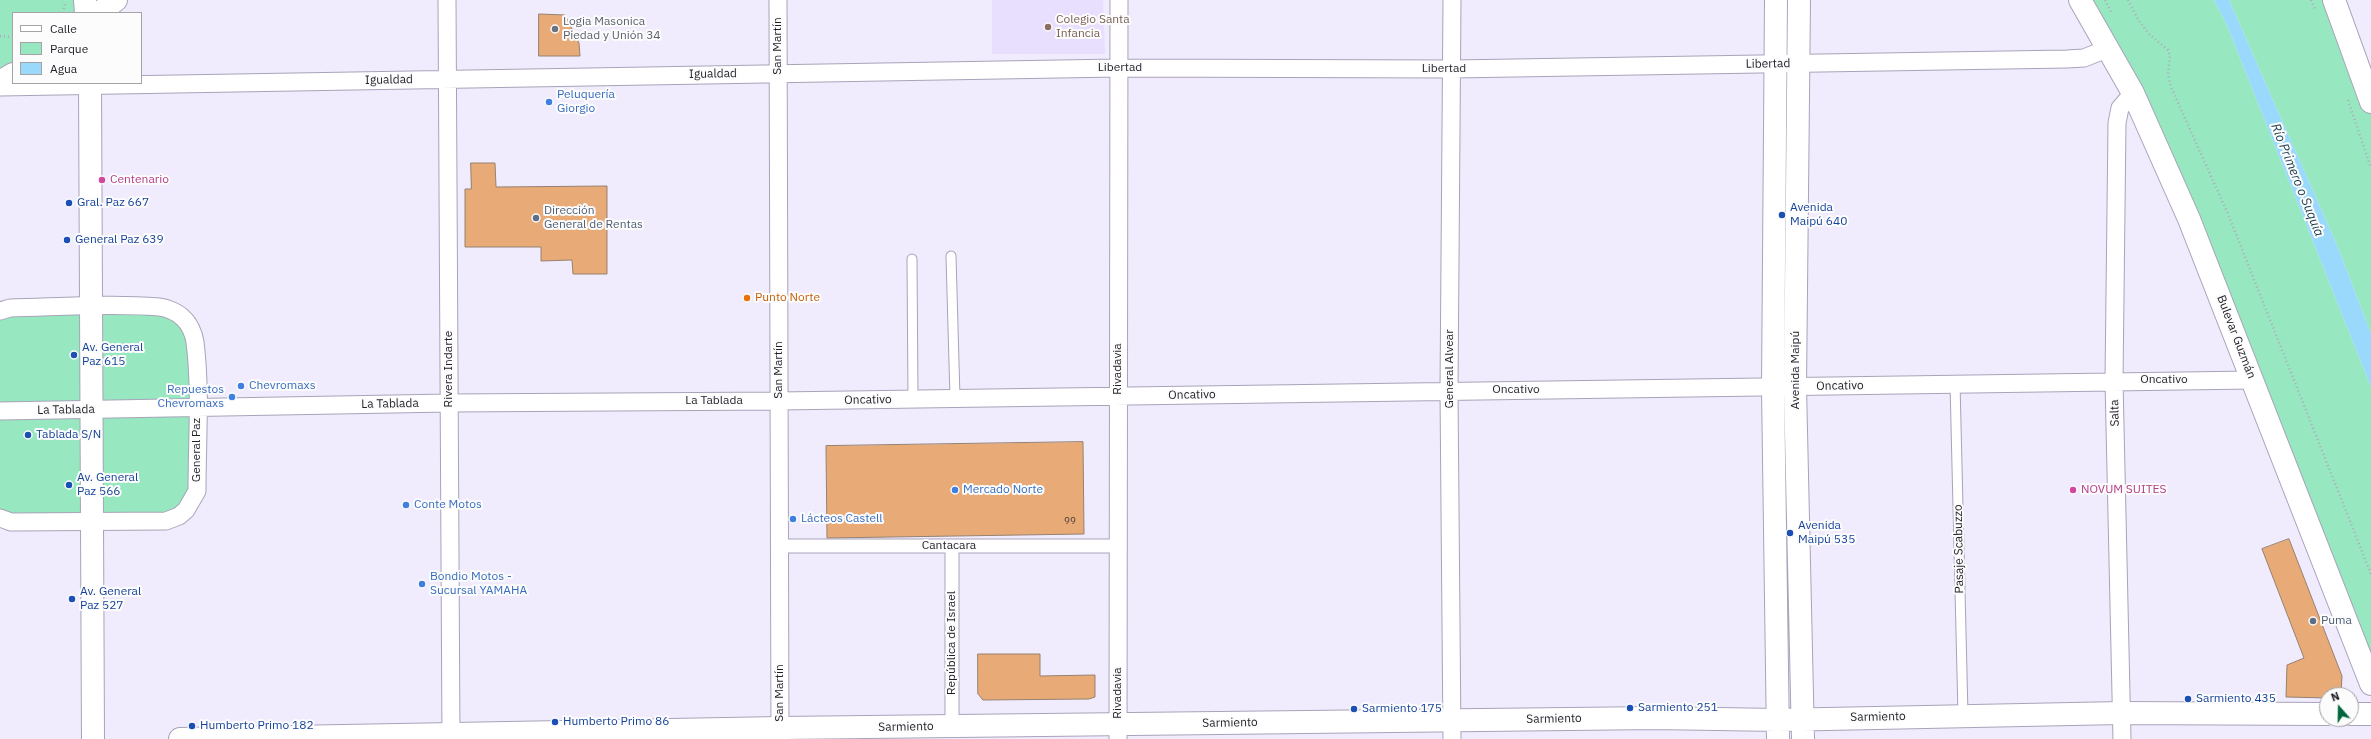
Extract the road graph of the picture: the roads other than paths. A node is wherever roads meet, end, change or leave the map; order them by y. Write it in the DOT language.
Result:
graph roads {
  1 [pos="85,0"];
  2 [pos="116,0"];
  3 [pos="447,0"];
  4 [pos="778,0"];
  5 [pos="1119,0"];
  6 [pos="1452,0"];
  7 [pos="1776,0"];
  8 [pos="1799,0"];
  9 [pos="2080,0"];
  10 [pos="2334,0"];
  11 [pos="86,12"];
  12 [pos="100,12"];
  13 [pos="2109,48"];
  14 [pos="1775,64"];
  15 [pos="1798,64"];
  16 [pos="1118,68"];
  17 [pos="1453,69"];
  18 [pos="778,73"];
  19 [pos="12,75"];
  20 [pos="448,79"];
  21 [pos="0,82"];
  22 [pos="90,85"];
  23 [pos="0,87"];
  24 [pos="2133,93"];
  25 [pos="2371,102"];
  26 [pos="951,256"];
  27 [pos="912,259"];
  28 [pos="91,307"];
  29 [pos="0,311"];
  30 [pos="2252,380"];
  31 [pos="2114,381"];
  32 [pos="1955,383"];
  33 [pos="1795,387"];
  34 [pos="1773,388"];
  35 [pos="1449,391"];
  36 [pos="1118,396"];
  37 [pos="955,398"];
  38 [pos="913,399"];
  39 [pos="779,401"];
  40 [pos="449,403"];
  41 [pos="197,408"];
  42 [pos="92,410"];
  43 [pos="0,411"];
  44 [pos="0,518"];
  45 [pos="92,522"];
  46 [pos="780,546"];
  47 [pos="952,546"];
  48 [pos="1118,546"];
  49 [pos="2371,684"];
  50 [pos="2121,713"];
  51 [pos="2319,714"];
  52 [pos="2359,714"];
  53 [pos="2371,714"];
  54 [pos="1962,715"];
  55 [pos="1778,729"];
  56 [pos="1803,729"];
  57 [pos="1452,730"];
  58 [pos="952,732"];
  59 [pos="1118,732"];
  60 [pos="780,734"];
  61 [pos="451,737"];
  62 [pos="93,739"];
  63 [pos="180,739"];
  64 [pos="2122,739"];
  1 -- 11 [label="main road"];
  2 -- 12 [label="main road"];
  3 -- 20 [label="street, Rivera Indarte"];
  4 -- 18 [label="street, San Martín"];
  5 -- 16 [label="street, Rivadavia"];
  6 -- 17 [label="street, General Alvear"];
  7 -- 14 [label="main road, Avenida Maipú"];
  8 -- 15 [label="main road, Avenida Maipú"];
  9 -- 13 [label="main road, Bulevar Guzmán"];
  10 -- 25 [label="main road"];
  13 -- 15 [label="street, Libertad"];
  13 -- 24 [label="main road, Bulevar Guzmán"];
  14 -- 15 [label="street, Libertad"];
  14 -- 17 [label="street, Libertad"];
  14 -- 34 [label="main road, Avenida Maipú"];
  15 -- 33 [label="main road, Avenida Maipú"];
  16 -- 17 [label="street, Libertad"];
  16 -- 18 [label="street, Libertad"];
  16 -- 36 [label="street, Rivadavia"];
  17 -- 35 [label="street, General Alvear"];
  18 -- 20 [label="street, Igualdad"];
  18 -- 39 [label="street, San Martín"];
  19 -- 21 [label="main road"];
  20 -- 22 [label="street, Igualdad"];
  20 -- 40 [label="street, Rivera Indarte"];
  22 -- 23 [label="street, Igualdad"];
  22 -- 28 [label="main road"];
  24 -- 30 [label="main road, Bulevar Guzmán"];
  24 -- 31 [label="street, Salta"];
  26 -- 37 [label="lane"];
  27 -- 38 [label="lane"];
  28 -- 29 [label="street"];
  28 -- 41 [label="street, General Paz"];
  28 -- 42 [label="main road"];
  30 -- 31 [label="street, Oncativo"];
  30 -- 49 [label="main road, Bulevar Guzmán"];
  31 -- 32 [label="street, Oncativo"];
  31 -- 50 [label="street, Salta"];
  32 -- 33 [label="street, Oncativo"];
  32 -- 54 [label="lane, Pasaje Scabuzzo"];
  33 -- 34 [label="street, Oncativo"];
  33 -- 56 [label="main road, Avenida Maipú"];
  34 -- 35 [label="street, Oncativo"];
  34 -- 55 [label="main road, Avenida Maipú"];
  35 -- 36 [label="street, Oncativo"];
  35 -- 57 [label="street, General Alvear"];
  36 -- 37 [label="street, Oncativo"];
  36 -- 48 [label="street, Rivadavia"];
  37 -- 38 [label="street, Oncativo"];
  38 -- 39 [label="street, Oncativo"];
  39 -- 40 [label="street, La Tablada"];
  39 -- 46 [label="street, San Martín"];
  40 -- 41 [label="street, La Tablada"];
  40 -- 61 [label="street, Rivera Indarte"];
  41 -- 42 [label="street, La Tablada"];
  41 -- 45 [label="street, General Paz"];
  42 -- 43 [label="street, La Tablada"];
  42 -- 45 [label="main road"];
  44 -- 45 [label="street"];
  45 -- 62 [label="main road"];
  46 -- 47 [label="street, Cantacara"];
  46 -- 60 [label="street, San Martín"];
  47 -- 48 [label="street, Cantacara"];
  47 -- 58 [label="street, República de Israel"];
  48 -- 59 [label="street, Rivadavia"];
  50 -- 51 [label="main road, Sarmiento"];
  50 -- 54 [label="main road, Sarmiento"];
  50 -- 64 [label="street, Salta"];
  52 -- 53 [label="main road"];
  54 -- 56 [label="main road, Sarmiento"];
  55 -- 56 [label="main road, Sarmiento"];
  55 -- 57 [label="main road, Sarmiento"];
  57 -- 59 [label="main road, Sarmiento"];
  58 -- 59 [label="main road, Sarmiento"];
  58 -- 60 [label="main road, Sarmiento"];
  60 -- 61 [label="main road, Sarmiento"];
  61 -- 63 [label="main road, Sarmiento"];
}
